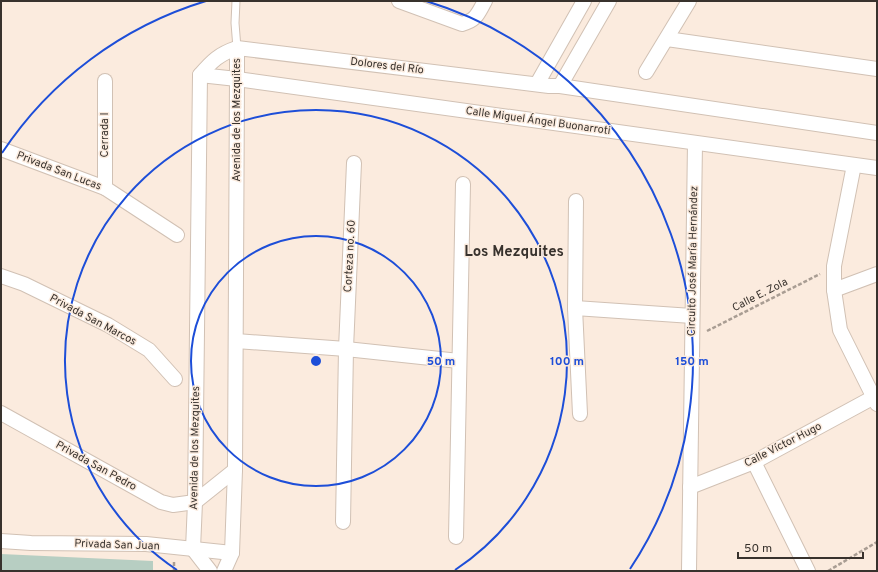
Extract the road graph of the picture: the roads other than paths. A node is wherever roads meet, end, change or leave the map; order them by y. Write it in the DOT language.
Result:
graph roads {
  1 [pos="236,1"];
  2 [pos="398,1"];
  3 [pos="485,1"];
  4 [pos="584,1"];
  5 [pos="609,1"];
  6 [pos="689,1"];
  7 [pos="667,39"];
  8 [pos="236,48"];
  9 [pos="877,70"];
  10 [pos="646,72"];
  11 [pos="200,75"];
  12 [pos="237,79"];
  13 [pos="105,81"];
  14 [pos="537,84"];
  15 [pos="560,86"];
  16 [pos="877,133"];
  17 [pos="695,143"];
  18 [pos="1,149"];
  19 [pos="354,163"];
  20 [pos="854,165"];
  21 [pos="877,168"];
  22 [pos="463,184"];
  23 [pos="105,188"];
  24 [pos="576,201"];
  25 [pos="176,234"];
  26 [pos="877,274"];
  27 [pos="1,276"];
  28 [pos="834,290"];
  29 [pos="575,308"];
  30 [pos="692,316"];
  31 [pos="236,341"];
  32 [pos="346,349"];
  33 [pos="460,360"];
  34 [pos="175,380"];
  35 [pos="875,400"];
  36 [pos="1,412"];
  37 [pos="580,414"];
  38 [pos="754,462"];
  39 [pos="235,470"];
  40 [pos="690,487"];
  41 [pos="195,502"];
  42 [pos="343,522"];
  43 [pos="456,538"];
  44 [pos="1,541"];
  45 [pos="193,549"];
  46 [pos="232,553"];
  47 [pos="210,571"];
  48 [pos="224,571"];
  49 [pos="689,571"];
  50 [pos="808,571"];
  1 -- 8 [label="lane"];
  2 -- 3 [label="street"];
  4 -- 14 [label="street"];
  5 -- 15 [label="street"];
  6 -- 7 [label="street"];
  7 -- 9 [label="street"];
  7 -- 10 [label="street"];
  8 -- 11 [label="street, Avenida de los Mezquites"];
  8 -- 12 [label="street, Avenida de los Mezquites"];
  8 -- 14 [label="street, Dolores del Río"];
  11 -- 12 [label="street, Calle Miguel Ángel Buonarroti"];
  11 -- 41 [label="street, Avenida de los Mezquites"];
  12 -- 17 [label="street, Calle Miguel Ángel Buonarroti"];
  12 -- 31 [label="street, Avenida de los Mezquites"];
  13 -- 23 [label="street, Cerrada I"];
  14 -- 15 [label="street, Dolores del Río"];
  15 -- 16 [label="street, Dolores del Río"];
  17 -- 20 [label="street, Calle Miguel Ángel Buonarroti"];
  17 -- 30 [label="street, Circuito José María Hernández"];
  18 -- 23 [label="street, Privada San Lucas"];
  19 -- 32 [label="street, Corteza no. 60"];
  20 -- 21 [label="street, Calle Miguel Ángel Buonarroti"];
  20 -- 28 [label="street"];
  22 -- 33 [label="street"];
  23 -- 25 [label="street, Privada San Lucas"];
  24 -- 29 [label="street"];
  26 -- 28 [label="street"];
  27 -- 34 [label="street, Privada San Marcos"];
  28 -- 35 [label="street"];
  29 -- 30 [label="street"];
  29 -- 37 [label="street"];
  30 -- 40 [label="street, Circuito José María Hernández"];
  31 -- 32 [label="street"];
  31 -- 39 [label="street, Avenida de los Mezquites"];
  32 -- 33 [label="street"];
  32 -- 42 [label="street, Corteza no. 60"];
  33 -- 43 [label="street"];
  35 -- 38 [label="street, Calle Víctor Hugo"];
  36 -- 41 [label="street, Privada San Pedro"];
  38 -- 40 [label="street, Calle Víctor Hugo"];
  38 -- 50 [label="street"];
  39 -- 41 [label="street"];
  39 -- 46 [label="street, Avenida de los Mezquites"];
  40 -- 49 [label="street, Circuito José María Hernández"];
  41 -- 45 [label="street, Avenida de los Mezquites"];
  44 -- 45 [label="street, Privada San Juan"];
  45 -- 46 [label="street, Privada San Juan"];
  45 -- 47 [label="street"];
  46 -- 48 [label="street, Avenida de los Mezquites"];
}
